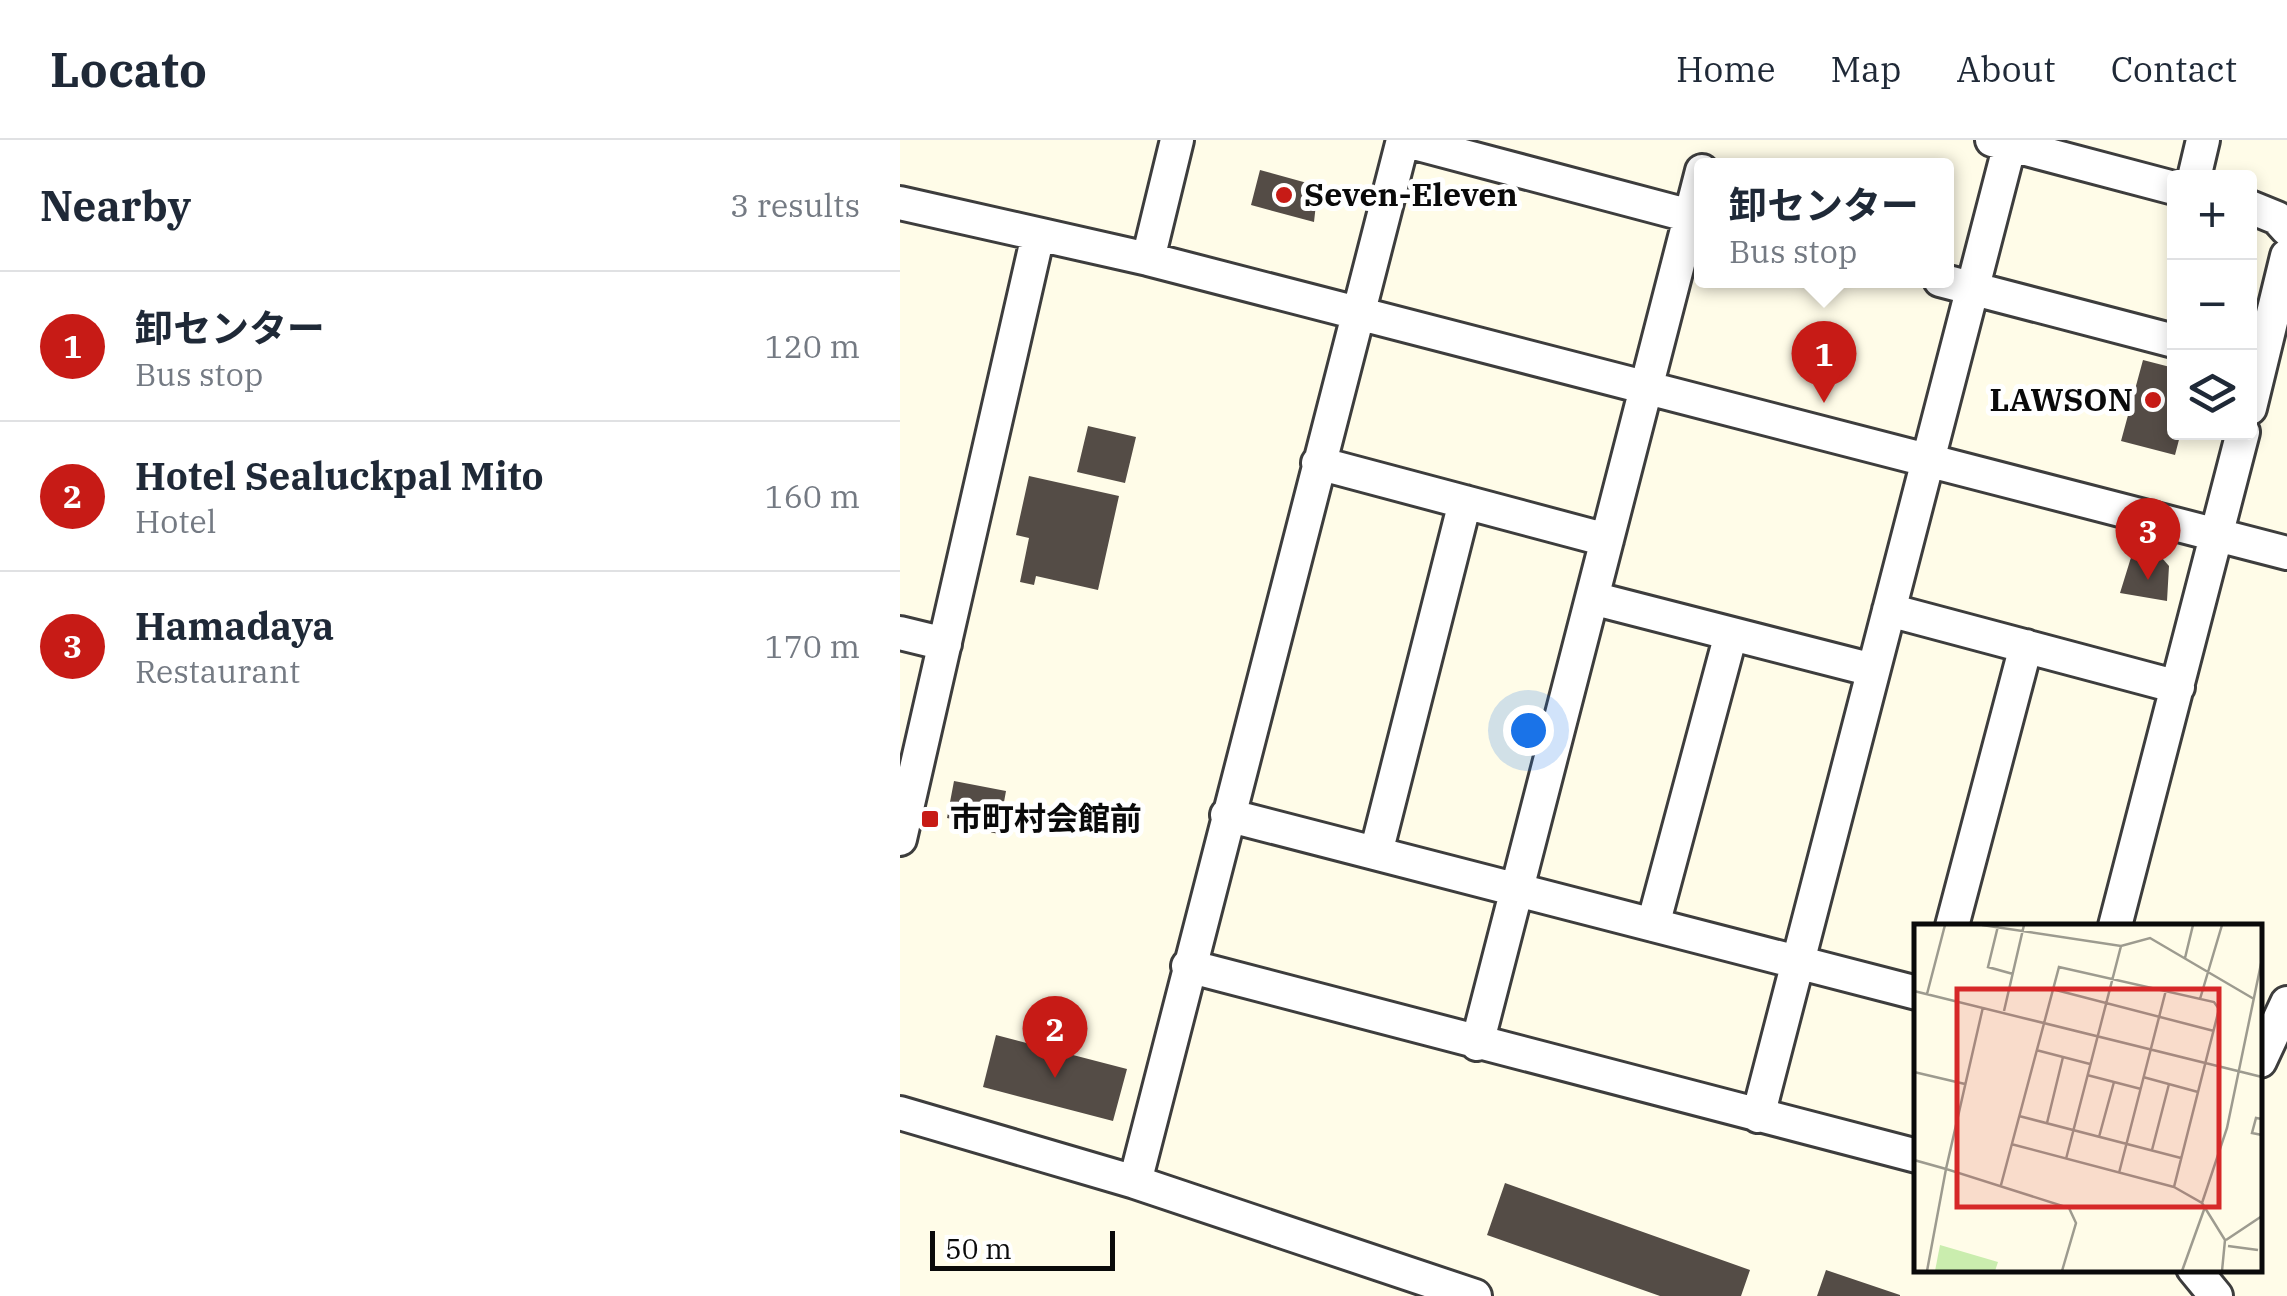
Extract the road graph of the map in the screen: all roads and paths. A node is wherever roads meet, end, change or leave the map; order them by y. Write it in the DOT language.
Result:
graph roads {
  1 [pos="1176,140"];
  2 [pos="1403,140"];
  3 [pos="2203,140"];
  4 [pos="2001,142"];
  5 [pos="2196,170"];
  6 [pos="2167,186"];
  7 [pos="900,203"];
  8 [pos="2257,210"];
  9 [pos="1694,217"];
  10 [pos="1694,225"];
  11 [pos="2287,229"];
  12 [pos="1038,235"];
  13 [pos="2287,256"];
  14 [pos="1148,259"];
  15 [pos="1954,284"];
  16 [pos="1972,289"];
  17 [pos="1360,314"];
  18 [pos="2167,340"];
  19 [pos="2257,355"];
  20 [pos="1646,386"];
  21 [pos="2241,440"];
  22 [pos="1928,460"];
  23 [pos="1318,463"];
  24 [pos="1464,502"];
  25 [pos="2216,535"];
  26 [pos="1607,540"];
  27 [pos="2287,552"];
  28 [pos="1592,598"];
  29 [pos="1889,610"];
  30 [pos="900,633"];
  31 [pos="1731,634"];
  32 [pos="944,644"];
  33 [pos="2026,646"];
  34 [pos="1874,670"];
  35 [pos="2178,687"];
  36 [pos="1227,815"];
  37 [pos="900,839"];
  38 [pos="1376,854"];
  39 [pos="1516,890"];
  40 [pos="1953,924"];
  41 [pos="2116,924"];
  42 [pos="1653,925"];
  43 [pos="1798,962"];
  44 [pos="1188,966"];
  45 [pos="1914,992"];
  46 [pos="2287,1003"];
  47 [pos="1477,1044"];
  48 [pos="2262,1058"];
  49 [pos="900,1113"];
  50 [pos="1758,1116"];
  51 [pos="1914,1155"];
  52 [pos="1136,1182"];
  53 [pos="1475,1296"];
  1 -- 14 [label="street"];
  2 -- 9 [label="street"];
  2 -- 17 [label="street"];
  3 -- 5 [label="street"];
  4 -- 6 [label="street"];
  4 -- 16 [label="street"];
  7 -- 12 [label="street"];
  8 -- 11 [label="street"];
  10 -- 20 [label="street"];
  12 -- 14 [label="street"];
  12 -- 32 [label="street"];
  13 -- 19 [label="street"];
  14 -- 17 [label="street"];
  15 -- 16 [label="street"];
  16 -- 18 [label="street"];
  16 -- 22 [label="street"];
  17 -- 20 [label="street"];
  17 -- 23 [label="street"];
  20 -- 22 [label="street"];
  20 -- 26 [label="street"];
  21 -- 25 [label="street"];
  22 -- 25 [label="street"];
  22 -- 29 [label="street"];
  23 -- 24 [label="street"];
  23 -- 36 [label="street"];
  24 -- 26 [label="street"];
  24 -- 38 [label="street"];
  25 -- 27 [label="street"];
  25 -- 35 [label="street"];
  26 -- 28 [label="street"];
  28 -- 31 [label="street"];
  28 -- 39 [label="street"];
  29 -- 33 [label="street"];
  29 -- 34 [label="street"];
  30 -- 32 [label="street"];
  31 -- 34 [label="street"];
  31 -- 42 [label="street"];
  32 -- 37 [label="street"];
  33 -- 35 [label="street"];
  33 -- 40 [label="street"];
  34 -- 43 [label="street"];
  35 -- 41 [label="street"];
  36 -- 38 [label="street"];
  36 -- 44 [label="street"];
  38 -- 39 [label="street"];
  39 -- 42 [label="street"];
  39 -- 47 [label="street"];
  42 -- 43 [label="street"];
  43 -- 45 [label="street"];
  43 -- 50 [label="street"];
  44 -- 47 [label="street"];
  44 -- 52 [label="street"];
  46 -- 48 [label="street"];
  47 -- 50 [label="street"];
  49 -- 52 [label="street"];
  50 -- 51 [label="street"];
  52 -- 53 [label="street"];
}
